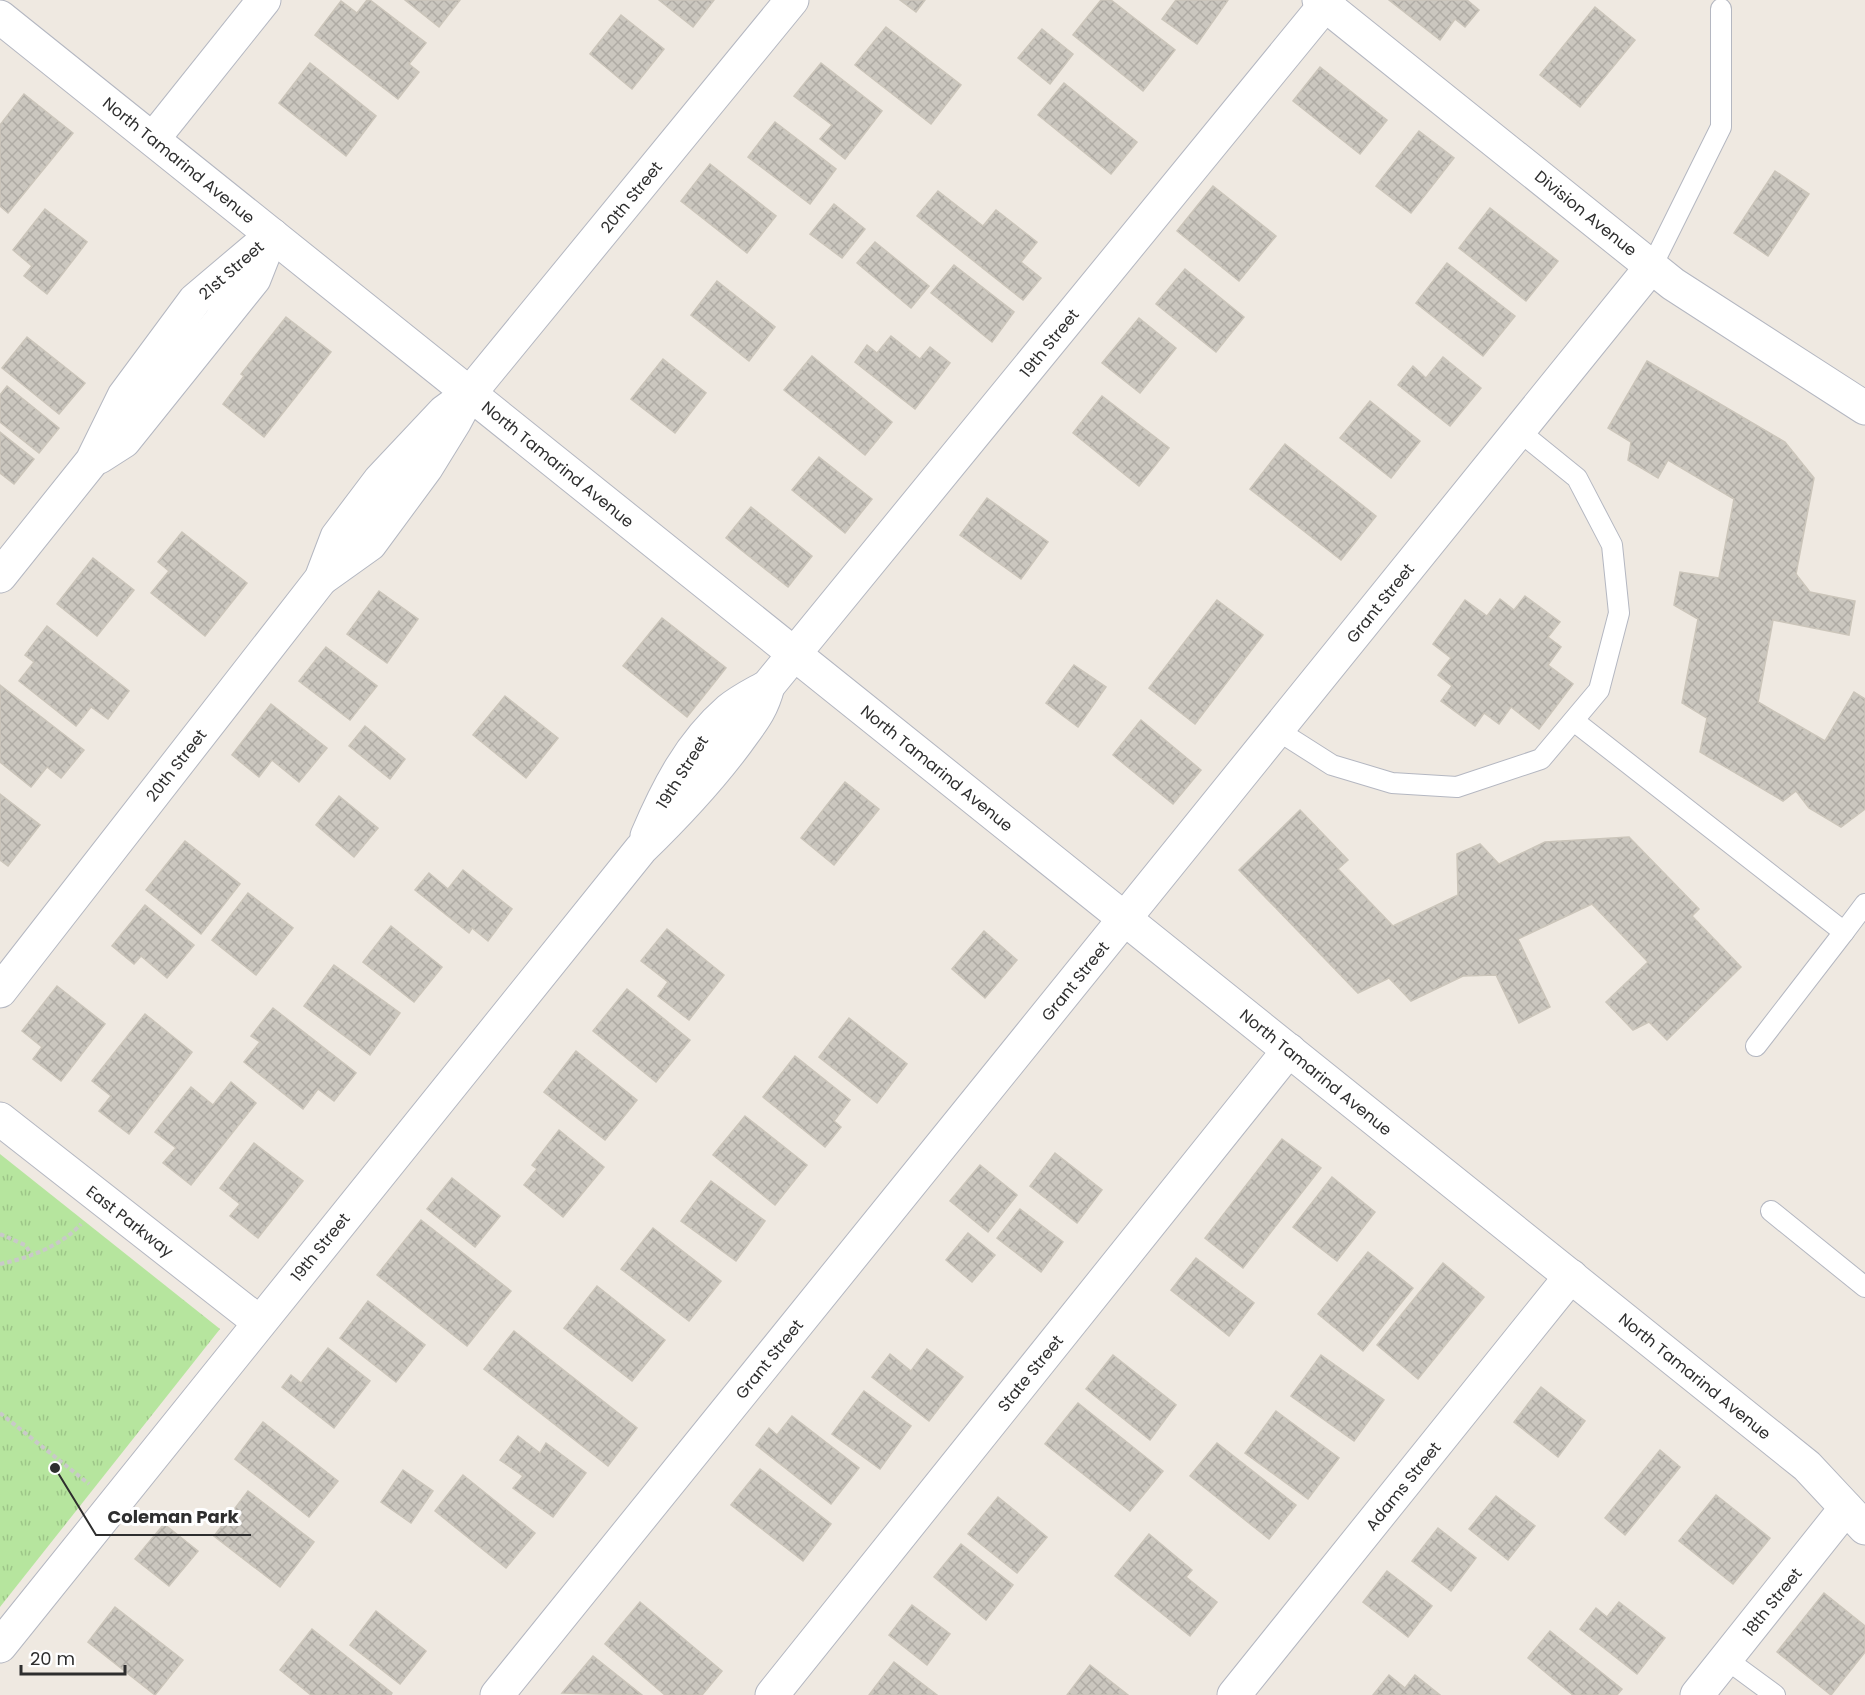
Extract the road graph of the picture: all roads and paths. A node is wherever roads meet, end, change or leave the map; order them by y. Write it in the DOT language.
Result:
graph roads {
  1 [pos="264,0"];
  2 [pos="792,0"];
  3 [pos="1325,2"];
  4 [pos="1721,9"];
  5 [pos="3,26"];
  6 [pos="153,139"];
  7 [pos="272,235"];
  8 [pos="1652,266"];
  9 [pos="470,393"];
  10 [pos="1865,408"];
  11 [pos="1519,431"];
  12 [pos="0,576"];
  13 [pos="794,654"];
  14 [pos="1574,721"];
  15 [pos="1277,730"];
  16 [pos="1865,904"];
  17 [pos="1125,919"];
  18 [pos="1844,932"];
  19 [pos="31,951"];
  20 [pos="0,964"];
  21 [pos="0,991"];
  22 [pos="1756,1047"];
  23 [pos="1289,1050"];
  24 [pos="0,1119"];
  25 [pos="1771,1211"];
  26 [pos="81,1224"];
  27 [pos="0,1234"];
  28 [pos="32,1255"];
  29 [pos="0,1264"];
  30 [pos="1570,1276"];
  31 [pos="1865,1287"];
  32 [pos="259,1322"];
  33 [pos="0,1413"];
  34 [pos="93,1487"];
  35 [pos="1856,1518"];
  36 [pos="0,1647"];
  37 [pos="1726,1659"];
  38 [pos="498,1695"];
  39 [pos="772,1695"];
  40 [pos="1234,1695"];
  41 [pos="1697,1695"];
  42 [pos="1775,1695"];
  1 -- 6 [label="street"];
  2 -- 9 [label="street, 20th Street"];
  3 -- 8 [label="street, Division Avenue"];
  3 -- 13 [label="street, 19th Street"];
  4 -- 8 [label="lane"];
  5 -- 6 [label="street, North Tamarind Avenue"];
  6 -- 7 [label="street, North Tamarind Avenue"];
  7 -- 9 [label="street, North Tamarind Avenue"];
  7 -- 12 [label="street, 21st Street"];
  8 -- 10 [label="street, Division Avenue"];
  8 -- 11 [label="street, Grant Street"];
  9 -- 13 [label="street, North Tamarind Avenue"];
  9 -- 19 [label="street, 20th Street"];
  11 -- 14 [label="lane"];
  11 -- 15 [label="street, Grant Street"];
  13 -- 17 [label="street, North Tamarind Avenue"];
  13 -- 32 [label="street, 19th Street"];
  14 -- 15 [label="lane"];
  14 -- 18 [label="lane"];
  15 -- 17 [label="street, Grant Street"];
  16 -- 18 [label="lane"];
  17 -- 23 [label="street, North Tamarind Avenue"];
  17 -- 38 [label="street, Grant Street"];
  18 -- 22 [label="lane"];
  19 -- 20 [label="street, 20th Street"];
  19 -- 21 [label="street, 20th Street"];
  23 -- 30 [label="street, North Tamarind Avenue"];
  23 -- 39 [label="street, State Street"];
  24 -- 32 [label="street, East Parkway"];
  25 -- 31 [label="lane"];
  26 -- 28 [label="path"];
  27 -- 28 [label="path"];
  28 -- 29 [label="path"];
  30 -- 35 [label="street, North Tamarind Avenue"];
  30 -- 40 [label="street, Adams Street"];
  32 -- 36 [label="street, 19th Street"];
  33 -- 34 [label="path"];
  35 -- 37 [label="street, 18th Street"];
  37 -- 41 [label="street, 18th Street"];
  37 -- 42 [label="lane"];
}
